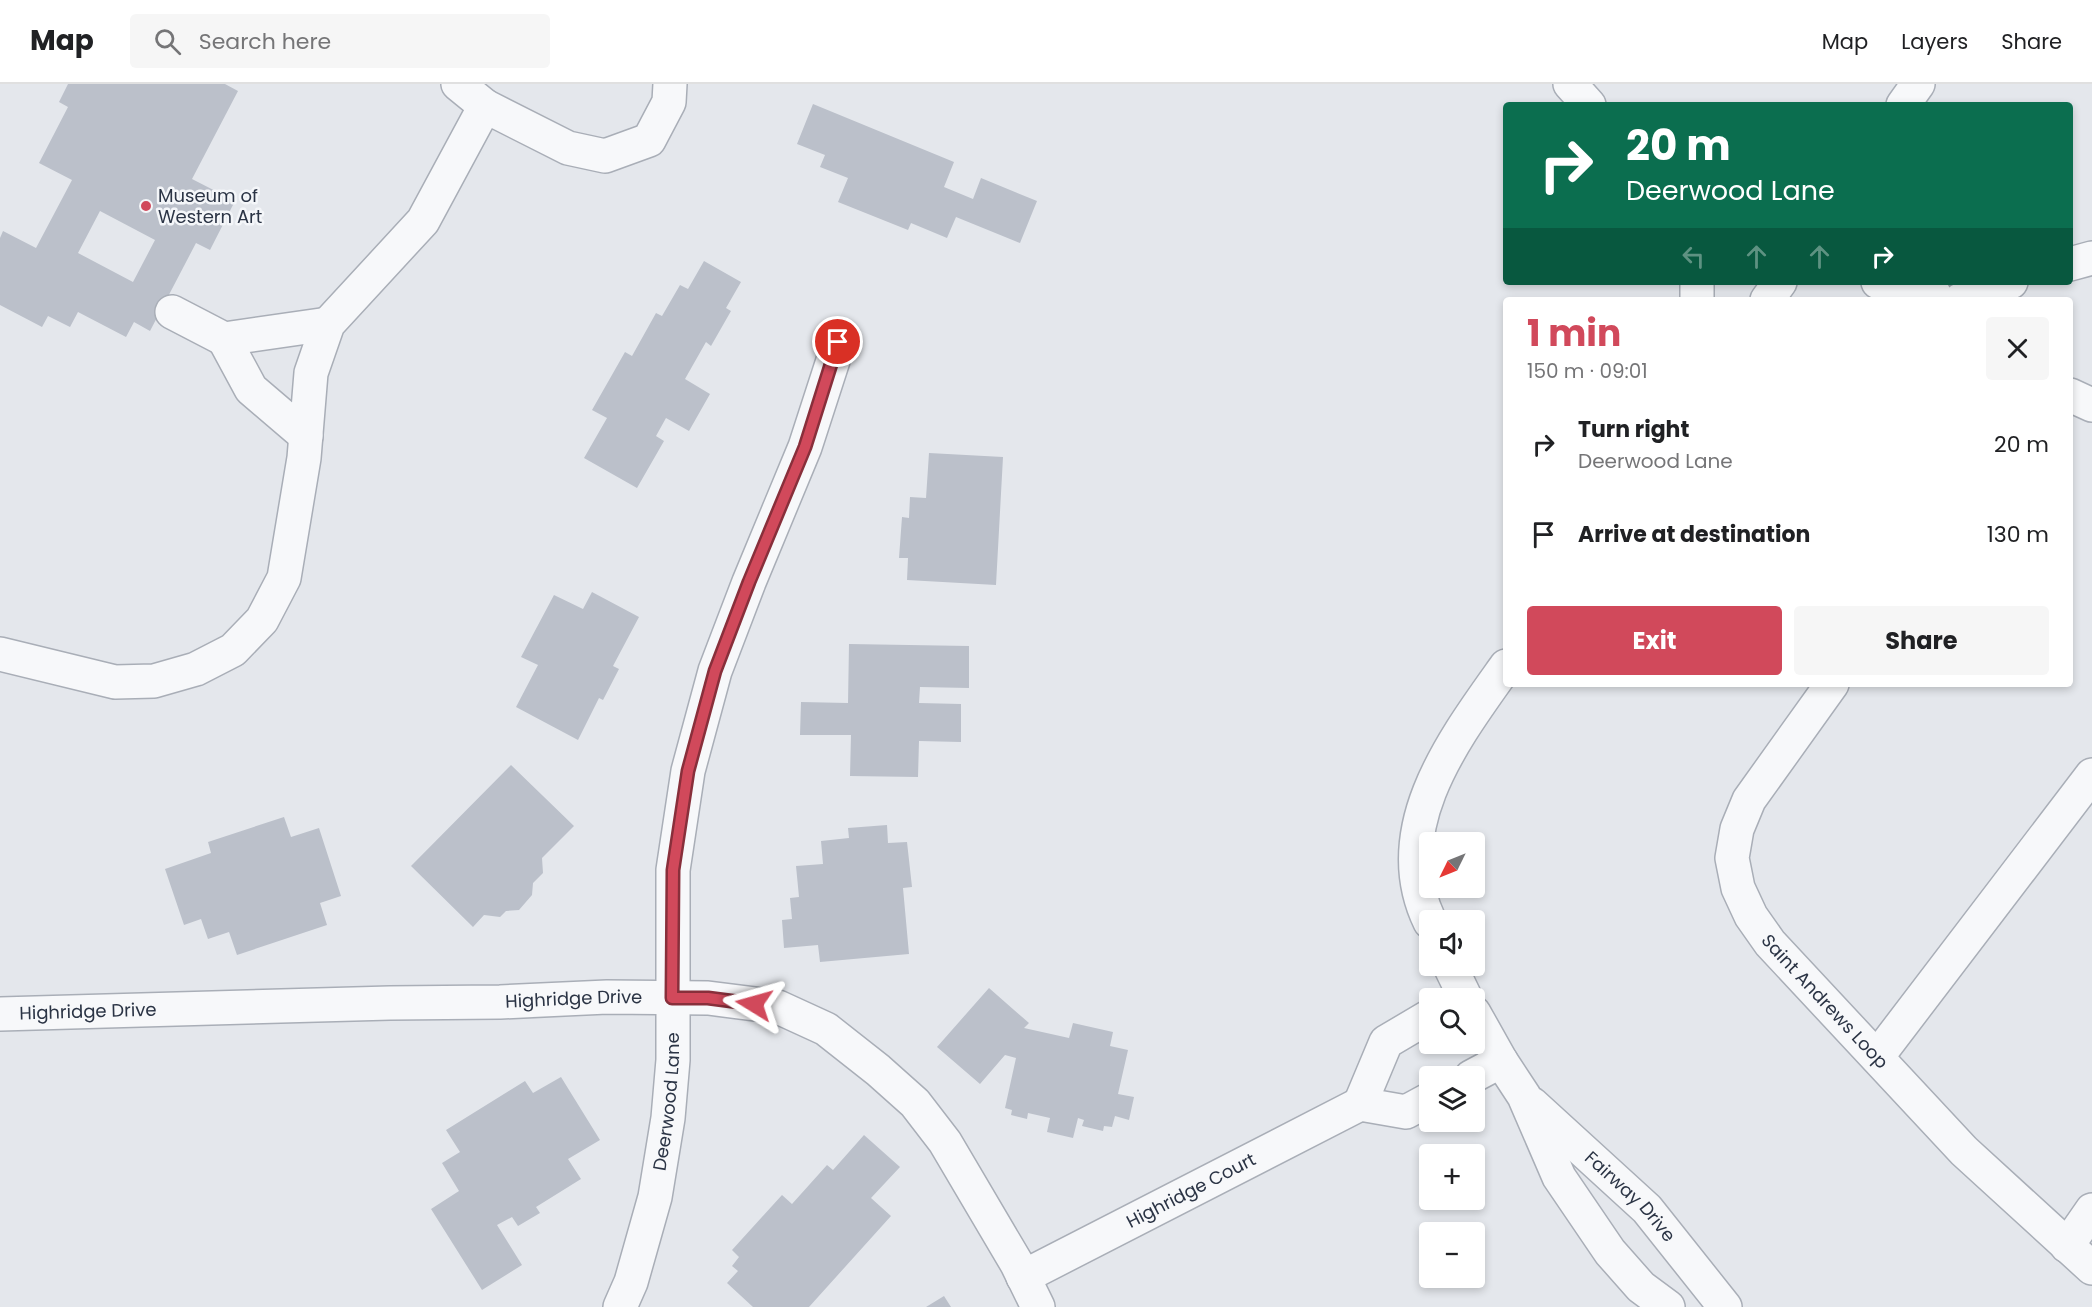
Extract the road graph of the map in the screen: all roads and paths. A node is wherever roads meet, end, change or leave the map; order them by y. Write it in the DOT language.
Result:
graph roads {
  1 [pos="458,84"];
  2 [pos="670,84"];
  3 [pos="1570,84"];
  4 [pos="1918,84"];
  5 [pos="1586,102"];
  6 [pos="1905,102"];
  7 [pos="485,106"];
  8 [pos="2092,258"];
  9 [pos="2073,263"];
  10 [pos="1884,285"];
  11 [pos="2002,285"];
  12 [pos="1906,297"];
  13 [pos="1968,297"];
  14 [pos="172,312"];
  15 [pos="328,324"];
  16 [pos="224,339"];
  17 [pos="838,342"];
  18 [pos="2073,396"];
  19 [pos="2092,405"];
  20 [pos="306,436"];
  21 [pos="0,654"];
  22 [pos="1503,670"];
  23 [pos="1830,687"];
  24 [pos="2092,775"];
  25 [pos="1424,910"];
  26 [pos="672,998"];
  27 [pos="0,1014"];
  28 [pos="1419,1022"];
  29 [pos="1485,1034"];
  30 [pos="1876,1057"];
  31 [pos="1501,1061"];
  32 [pos="1485,1070"];
  33 [pos="1524,1096"];
  34 [pos="1360,1104"];
  35 [pos="1419,1105"];
  36 [pos="2092,1210"];
  37 [pos="2067,1246"];
  38 [pos="2092,1268"];
  39 [pos="1023,1277"];
  40 [pos="620,1307"];
  41 [pos="1038,1307"];
  42 [pos="1668,1307"];
  43 [pos="1725,1307"];
  1 -- 7 [label="street"];
  2 -- 7 [label="street"];
  3 -- 5 [label="street"];
  4 -- 6 [label="street"];
  7 -- 15 [label="street"];
  8 -- 9 [label="street"];
  10 -- 12 [label="street"];
  11 -- 13 [label="street"];
  14 -- 16 [label="street"];
  15 -- 16 [label="street"];
  15 -- 20 [label="street"];
  16 -- 20 [label="street"];
  17 -- 26 [label="street, Deerwood Lane"];
  18 -- 19 [label="street"];
  20 -- 21 [label="street"];
  22 -- 25 [label="street"];
  23 -- 30 [label="street, Saint Andrews Loop"];
  24 -- 30 [label="street"];
  26 -- 27 [label="street, Highridge Drive"];
  26 -- 39 [label="street, Highridge Drive"];
  26 -- 40 [label="street, Deerwood Lane"];
  28 -- 34 [label="street"];
  29 -- 31 [label="street, Fairway Drive"];
  30 -- 37 [label="street, Saint Andrews Loop"];
  31 -- 32 [label="street"];
  31 -- 33 [label="street, Fairway Drive"];
  33 -- 42 [label="street, Fairway Drive"];
  33 -- 43 [label="street, Fairway Drive"];
  34 -- 35 [label="street"];
  34 -- 39 [label="street, Highridge Court"];
  36 -- 37 [label="street"];
  37 -- 38 [label="street, Saint Andrews Loop"];
  39 -- 41 [label="street, Highridge Drive"];
}
